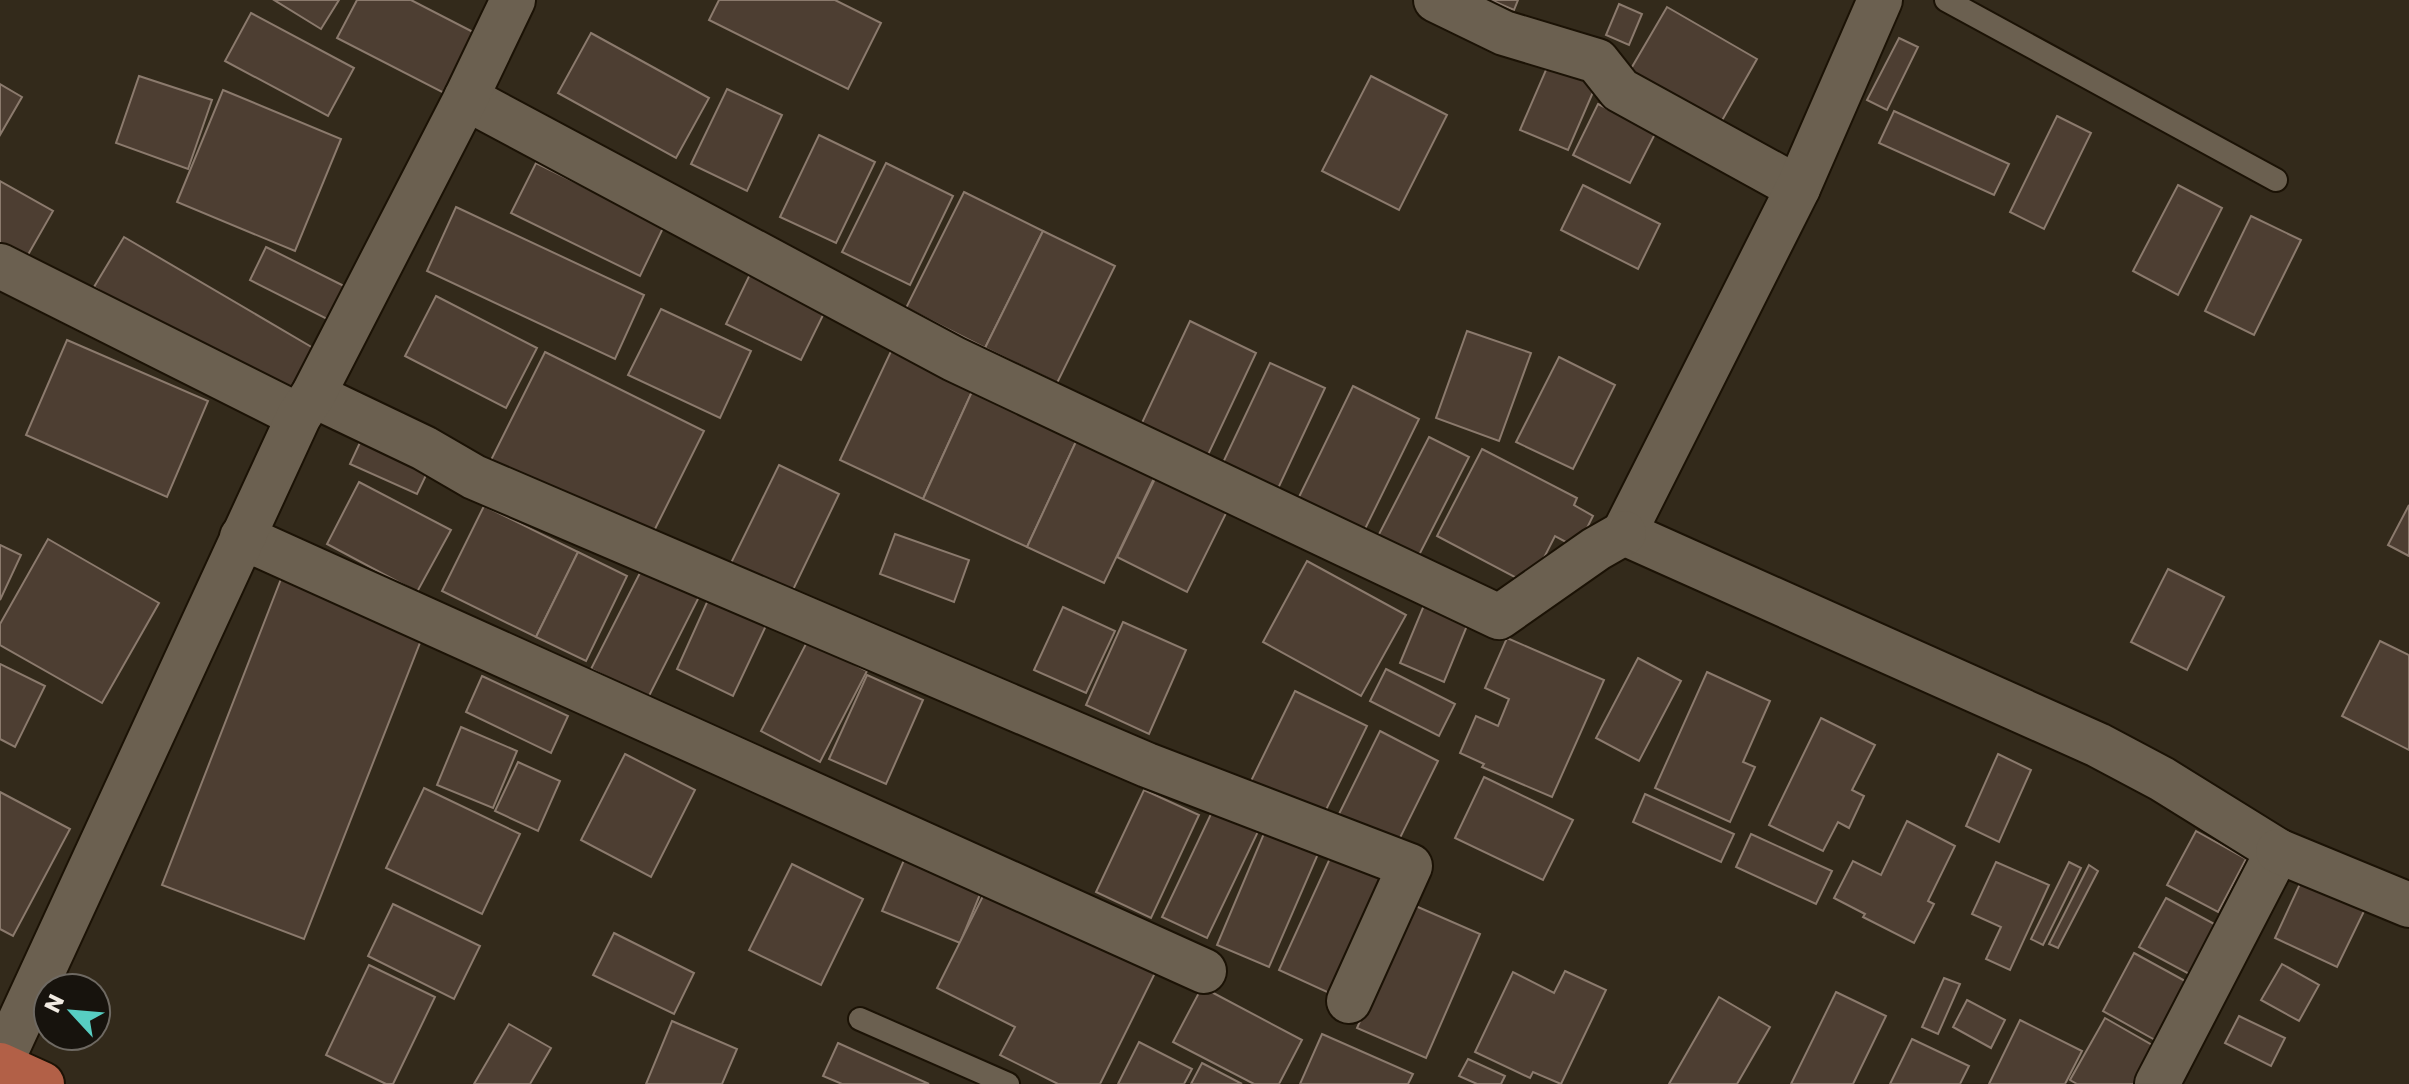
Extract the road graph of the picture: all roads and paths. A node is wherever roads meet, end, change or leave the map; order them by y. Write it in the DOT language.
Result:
graph roads {
  1 [pos="513,0"];
  2 [pos="1436,0"];
  3 [pos="1880,0"];
  4 [pos="1946,0"];
  5 [pos="466,98"];
  6 [pos="2276,180"];
  7 [pos="1798,188"];
  8 [pos="0,266"];
  9 [pos="306,405"];
  10 [pos="1624,533"];
  11 [pos="242,537"];
  12 [pos="2278,851"];
  13 [pos="2409,905"];
  14 [pos="1204,971"];
  15 [pos="1349,1001"];
  16 [pos="860,1019"];
  17 [pos="0,1065"];
  18 [pos="42,1084"];
  19 [pos="1008,1084"];
  20 [pos="2157,1084"];
  1 -- 5 [label="street"];
  2 -- 7 [label="street"];
  3 -- 7 [label="street"];
  4 -- 6 [label="lane"];
  5 -- 9 [label="street"];
  5 -- 10 [label="street"];
  7 -- 10 [label="street"];
  8 -- 9 [label="street"];
  9 -- 11 [label="street"];
  9 -- 15 [label="street"];
  10 -- 12 [label="street"];
  11 -- 14 [label="street"];
  11 -- 17 [label="street"];
  12 -- 13 [label="street"];
  12 -- 20 [label="street"];
  16 -- 19 [label="lane"];
  17 -- 18 [label="highway"];
}
